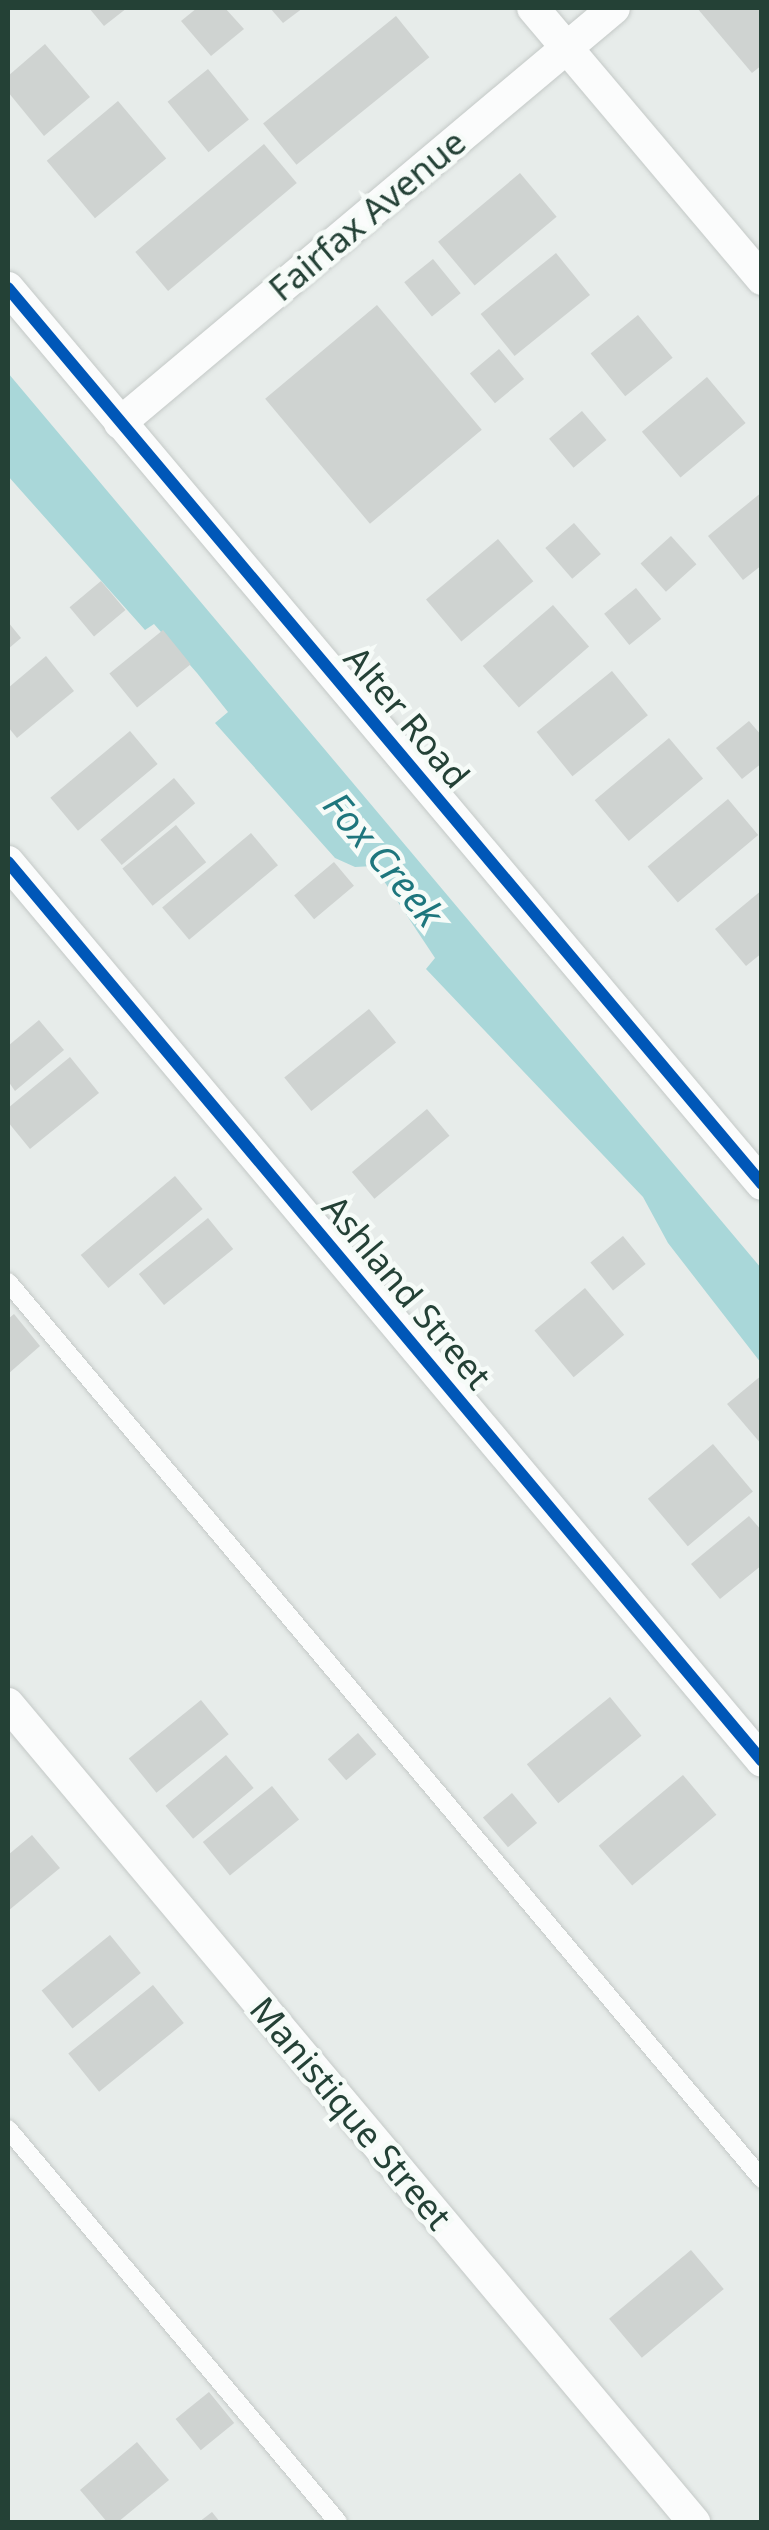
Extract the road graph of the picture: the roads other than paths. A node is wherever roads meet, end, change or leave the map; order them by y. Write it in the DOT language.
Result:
graph roads {
  1 [pos="533,8"];
  2 [pos="614,8"];
  3 [pos="566,47"];
  4 [pos="762,278"];
  5 [pos="8,288"];
  6 [pos="120,422"];
  7 [pos="8,862"];
  8 [pos="762,1184"];
  9 [pos="8,1282"];
  10 [pos="8,1704"];
  11 [pos="762,1761"];
  12 [pos="8,2129"];
  13 [pos="762,2178"];
  14 [pos="338,2522"];
  15 [pos="694,2522"];
  1 -- 3 [label="street"];
  2 -- 3 [label="street, Fairfax Avenue"];
  3 -- 4 [label="street"];
  3 -- 6 [label="street, Fairfax Avenue"];
  5 -- 6 [label="street, Alter Road"];
  6 -- 8 [label="street, Alter Road"];
  7 -- 11 [label="street, Ashland Street"];
  9 -- 13 [label="lane"];
  10 -- 15 [label="street, Manistique Street"];
  12 -- 14 [label="lane"];
}
